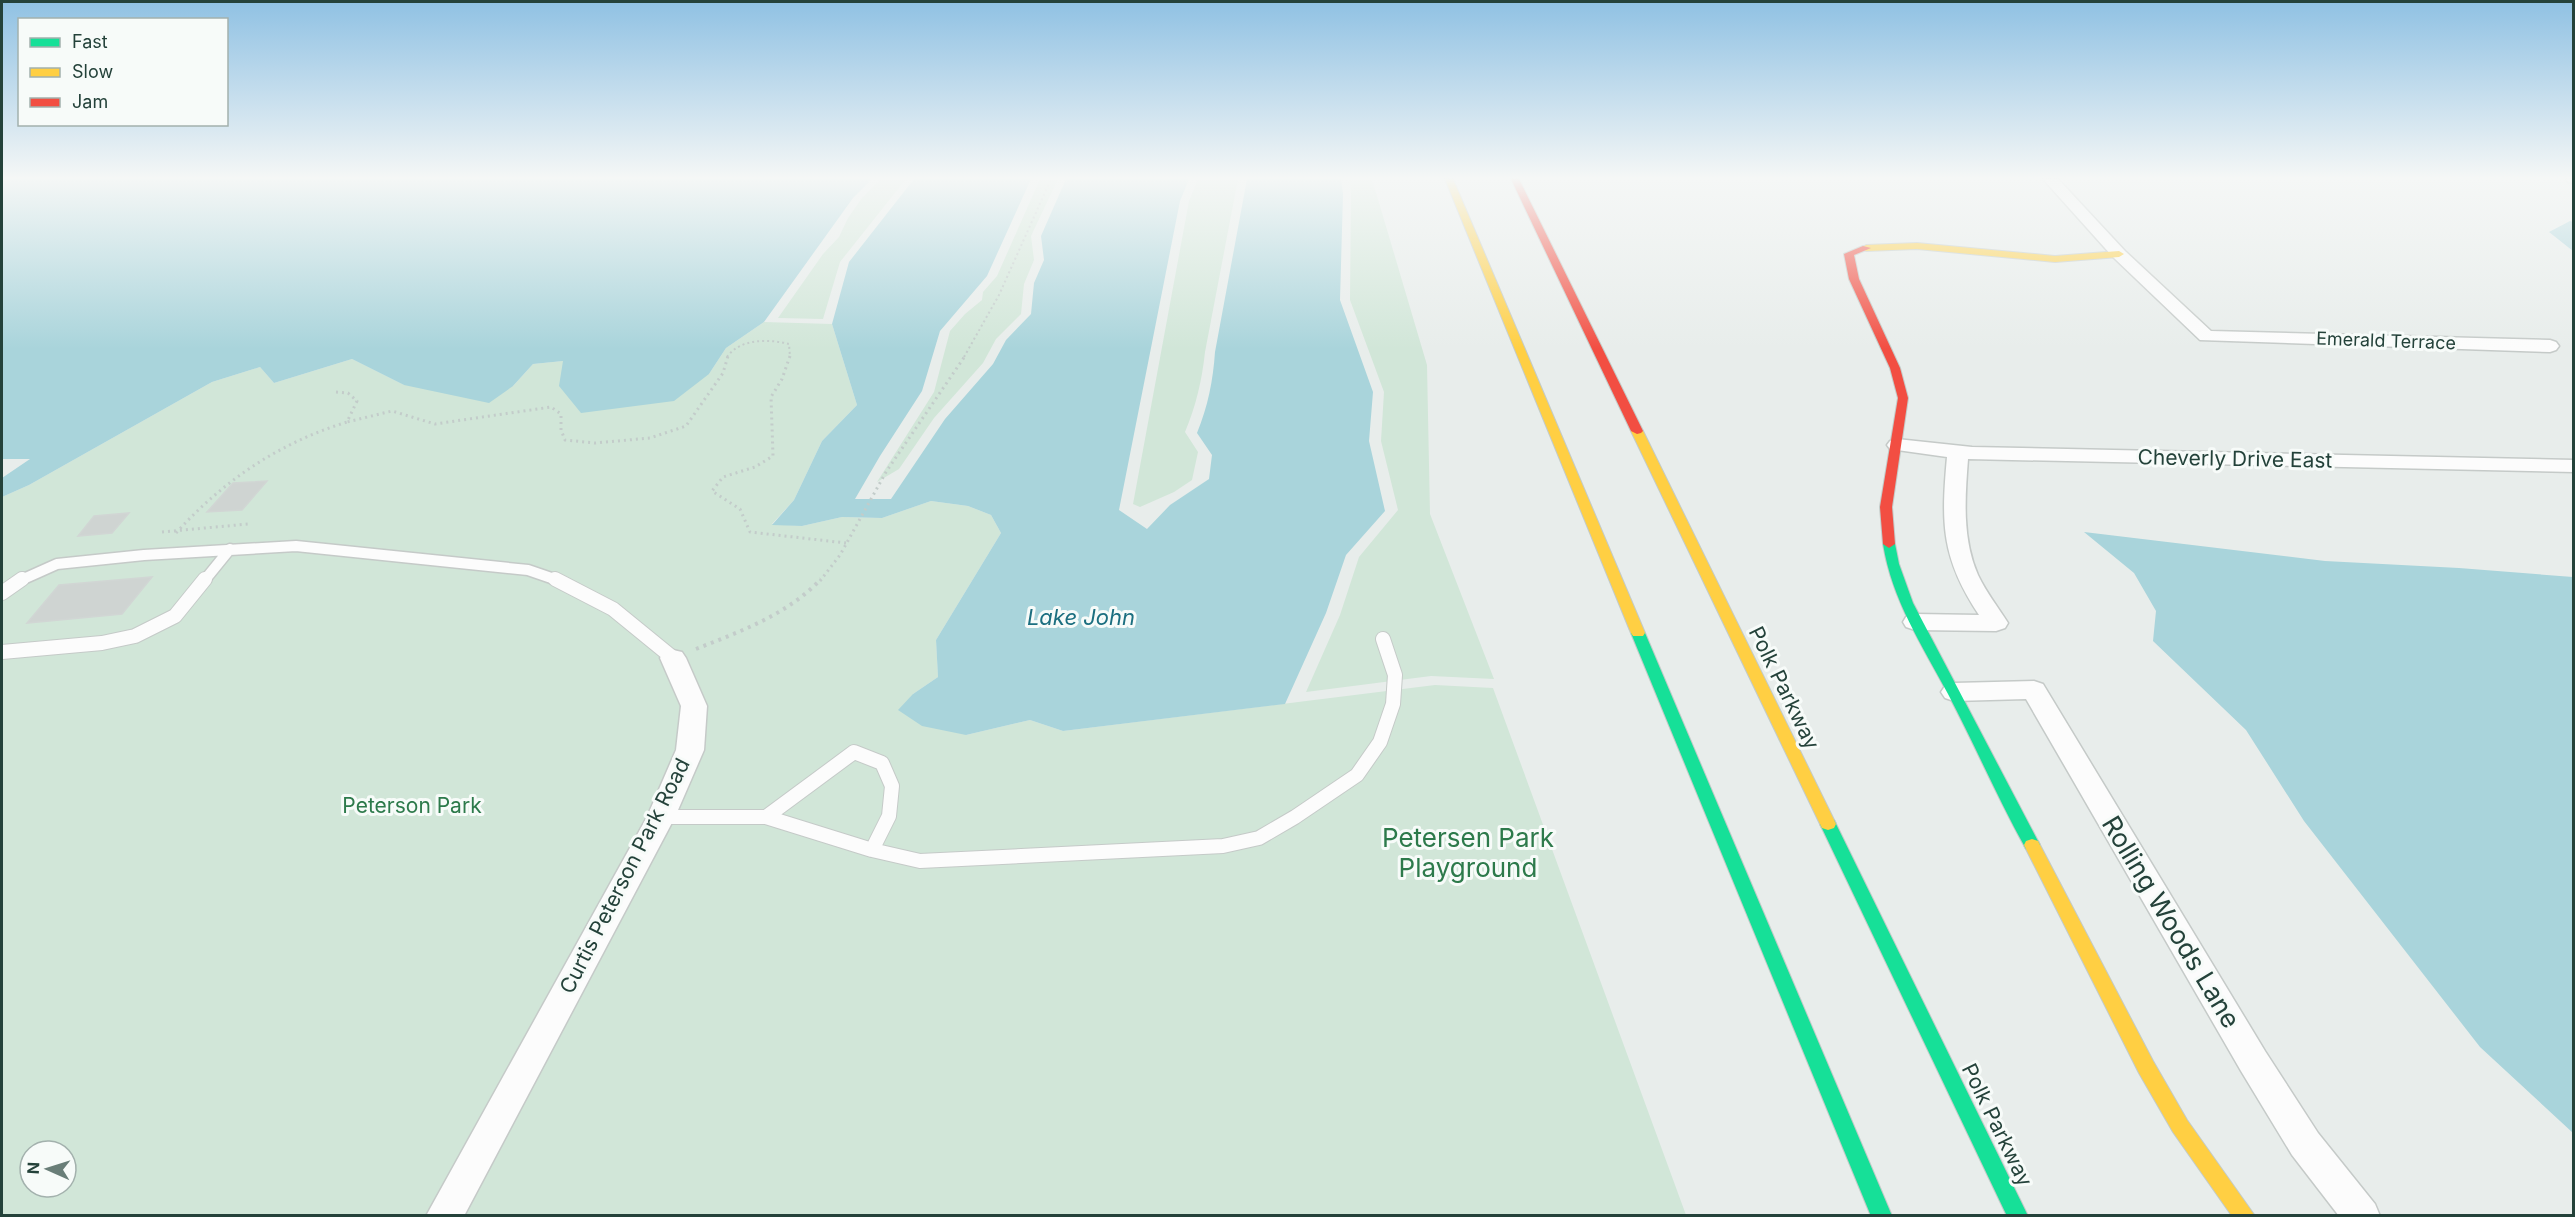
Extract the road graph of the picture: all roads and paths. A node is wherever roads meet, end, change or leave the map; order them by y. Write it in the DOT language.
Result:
graph roads {
  1 [pos="1025,236"];
  2 [pos="1473,236"];
  3 [pos="1543,236"];
  4 [pos="2102,236"];
  5 [pos="2119,254"];
  6 [pos="2550,346"];
  7 [pos="336,392"];
  8 [pos="347,422"];
  9 [pos="1897,445"];
  10 [pos="1958,453"];
  11 [pos="2574,466"];
  12 [pos="172,537"];
  13 [pos="846,543"];
  14 [pos="230,549"];
  15 [pos="2,593"];
  16 [pos="1915,622"];
  17 [pos="1383,639"];
  18 [pos="2,652"];
  19 [pos="673,658"];
  20 [pos="1954,693"];
  21 [pos="661,817"];
  22 [pos="766,817"];
  23 [pos="872,850"];
  24 [pos="444,1215"];
  25 [pos="1882,1215"];
  26 [pos="2018,1215"];
  27 [pos="2245,1215"];
  28 [pos="2362,1215"];
  1 -- 13 [label="path"];
  2 -- 25 [label="main road"];
  3 -- 26 [label="main road, Polk Parkway"];
  4 -- 5 [label="street"];
  5 -- 6 [label="street, Emerald Terrace"];
  5 -- 9 [label="main road"];
  7 -- 8 [label="path"];
  8 -- 12 [label="path"];
  8 -- 13 [label="path"];
  9 -- 10 [label="street, Cheverly Drive East"];
  9 -- 16 [label="main road"];
  10 -- 11 [label="street, Cheverly Drive East"];
  10 -- 16 [label="street"];
  13 -- 19 [label="path"];
  14 -- 15 [label="lane, Curtis Peterson Park Road"];
  14 -- 18 [label="lane"];
  14 -- 19 [label="lane, Curtis Peterson Park Road"];
  16 -- 20 [label="main road"];
  17 -- 23 [label="lane"];
  19 -- 21 [label="street, Curtis Peterson Park Road"];
  20 -- 27 [label="main road"];
  20 -- 28 [label="street, Rolling Woods Lane"];
  21 -- 22 [label="lane"];
  21 -- 24 [label="street, Curtis Peterson Park Road"];
  22 -- 23 [label="lane"];
  22 -- 23 [label="lane"];
}
